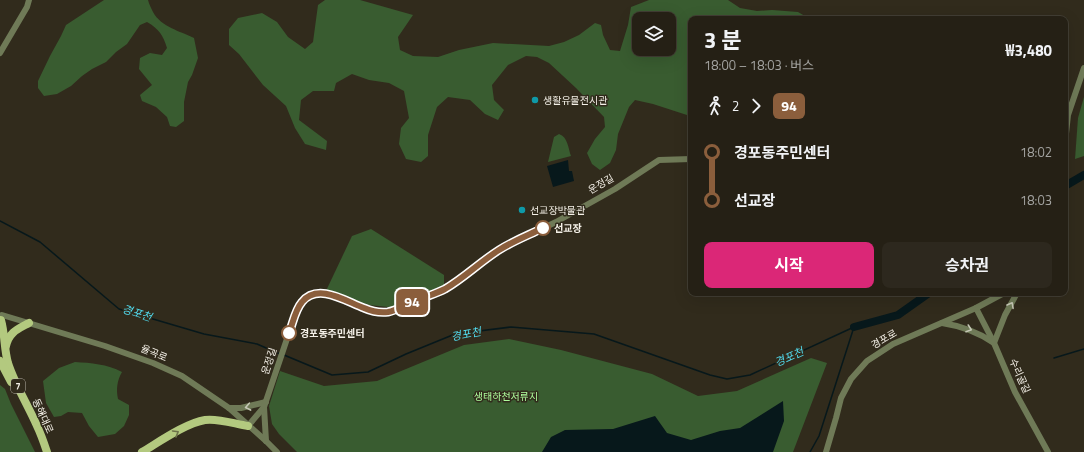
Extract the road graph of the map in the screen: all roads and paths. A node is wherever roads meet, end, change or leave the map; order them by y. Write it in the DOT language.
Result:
graph roads {
  1 [pos="29,0"];
  2 [pos="0,53"];
  3 [pos="1084,68"];
  4 [pos="1068,110"];
  5 [pos="688,159"];
  6 [pos="998,296"];
  7 [pos="1015,296"];
  8 [pos="976,308"];
  9 [pos="1,318"];
  10 [pos="29,323"];
  11 [pos="941,323"];
  12 [pos="0,336"];
  13 [pos="994,343"];
  14 [pos="5,348"];
  15 [pos="0,361"];
  16 [pos="12,384"];
  17 [pos="265,404"];
  18 [pos="229,408"];
  19 [pos="248,426"];
  20 [pos="266,441"];
  21 [pos="42,452"];
  22 [pos="47,452"];
  23 [pos="142,452"];
  24 [pos="277,452"];
  25 [pos="826,452"];
  26 [pos="1048,452"];
  1 -- 2 [label="street"];
  3 -- 4 [label="street"];
  5 -- 17 [label="street, 운정길"];
  6 -- 8 [label="street, 경포로"];
  13 -- 7 [label="street, one-way"];
  8 -- 11 [label="street, 경포로"];
  8 -- 13 [label="street, 수리골길"];
  9 -- 10 [label="street, 율곡로"];
  9 -- 14 [label="main road, 동해대로 / 7"];
  10 -- 14 [label="main road"];
  10 -- 18 [label="street, 율곡로"];
  11 -- 13 [label="street, one-way"];
  11 -- 25 [label="street, 경포로"];
  12 -- 16 [label="main road, 동해대로 / 7"];
  13 -- 26 [label="street, 수리골길"];
  14 -- 22 [label="main road, 동해대로 / 7"];
  15 -- 16 [label="main road, 7"];
  16 -- 21 [label="main road, 동해대로 / 7"];
  17 -- 18 [label="street, one-way"];
  17 -- 19 [label="street, 운정길"];
  17 -- 20 [label="street"];
  18 -- 19 [label="street, 율곡로"];
  19 -- 20 [label="street, 율곡로"];
  23 -- 19 [label="main road, one-way"];
  20 -- 24 [label="street, 율곡로"];
}
